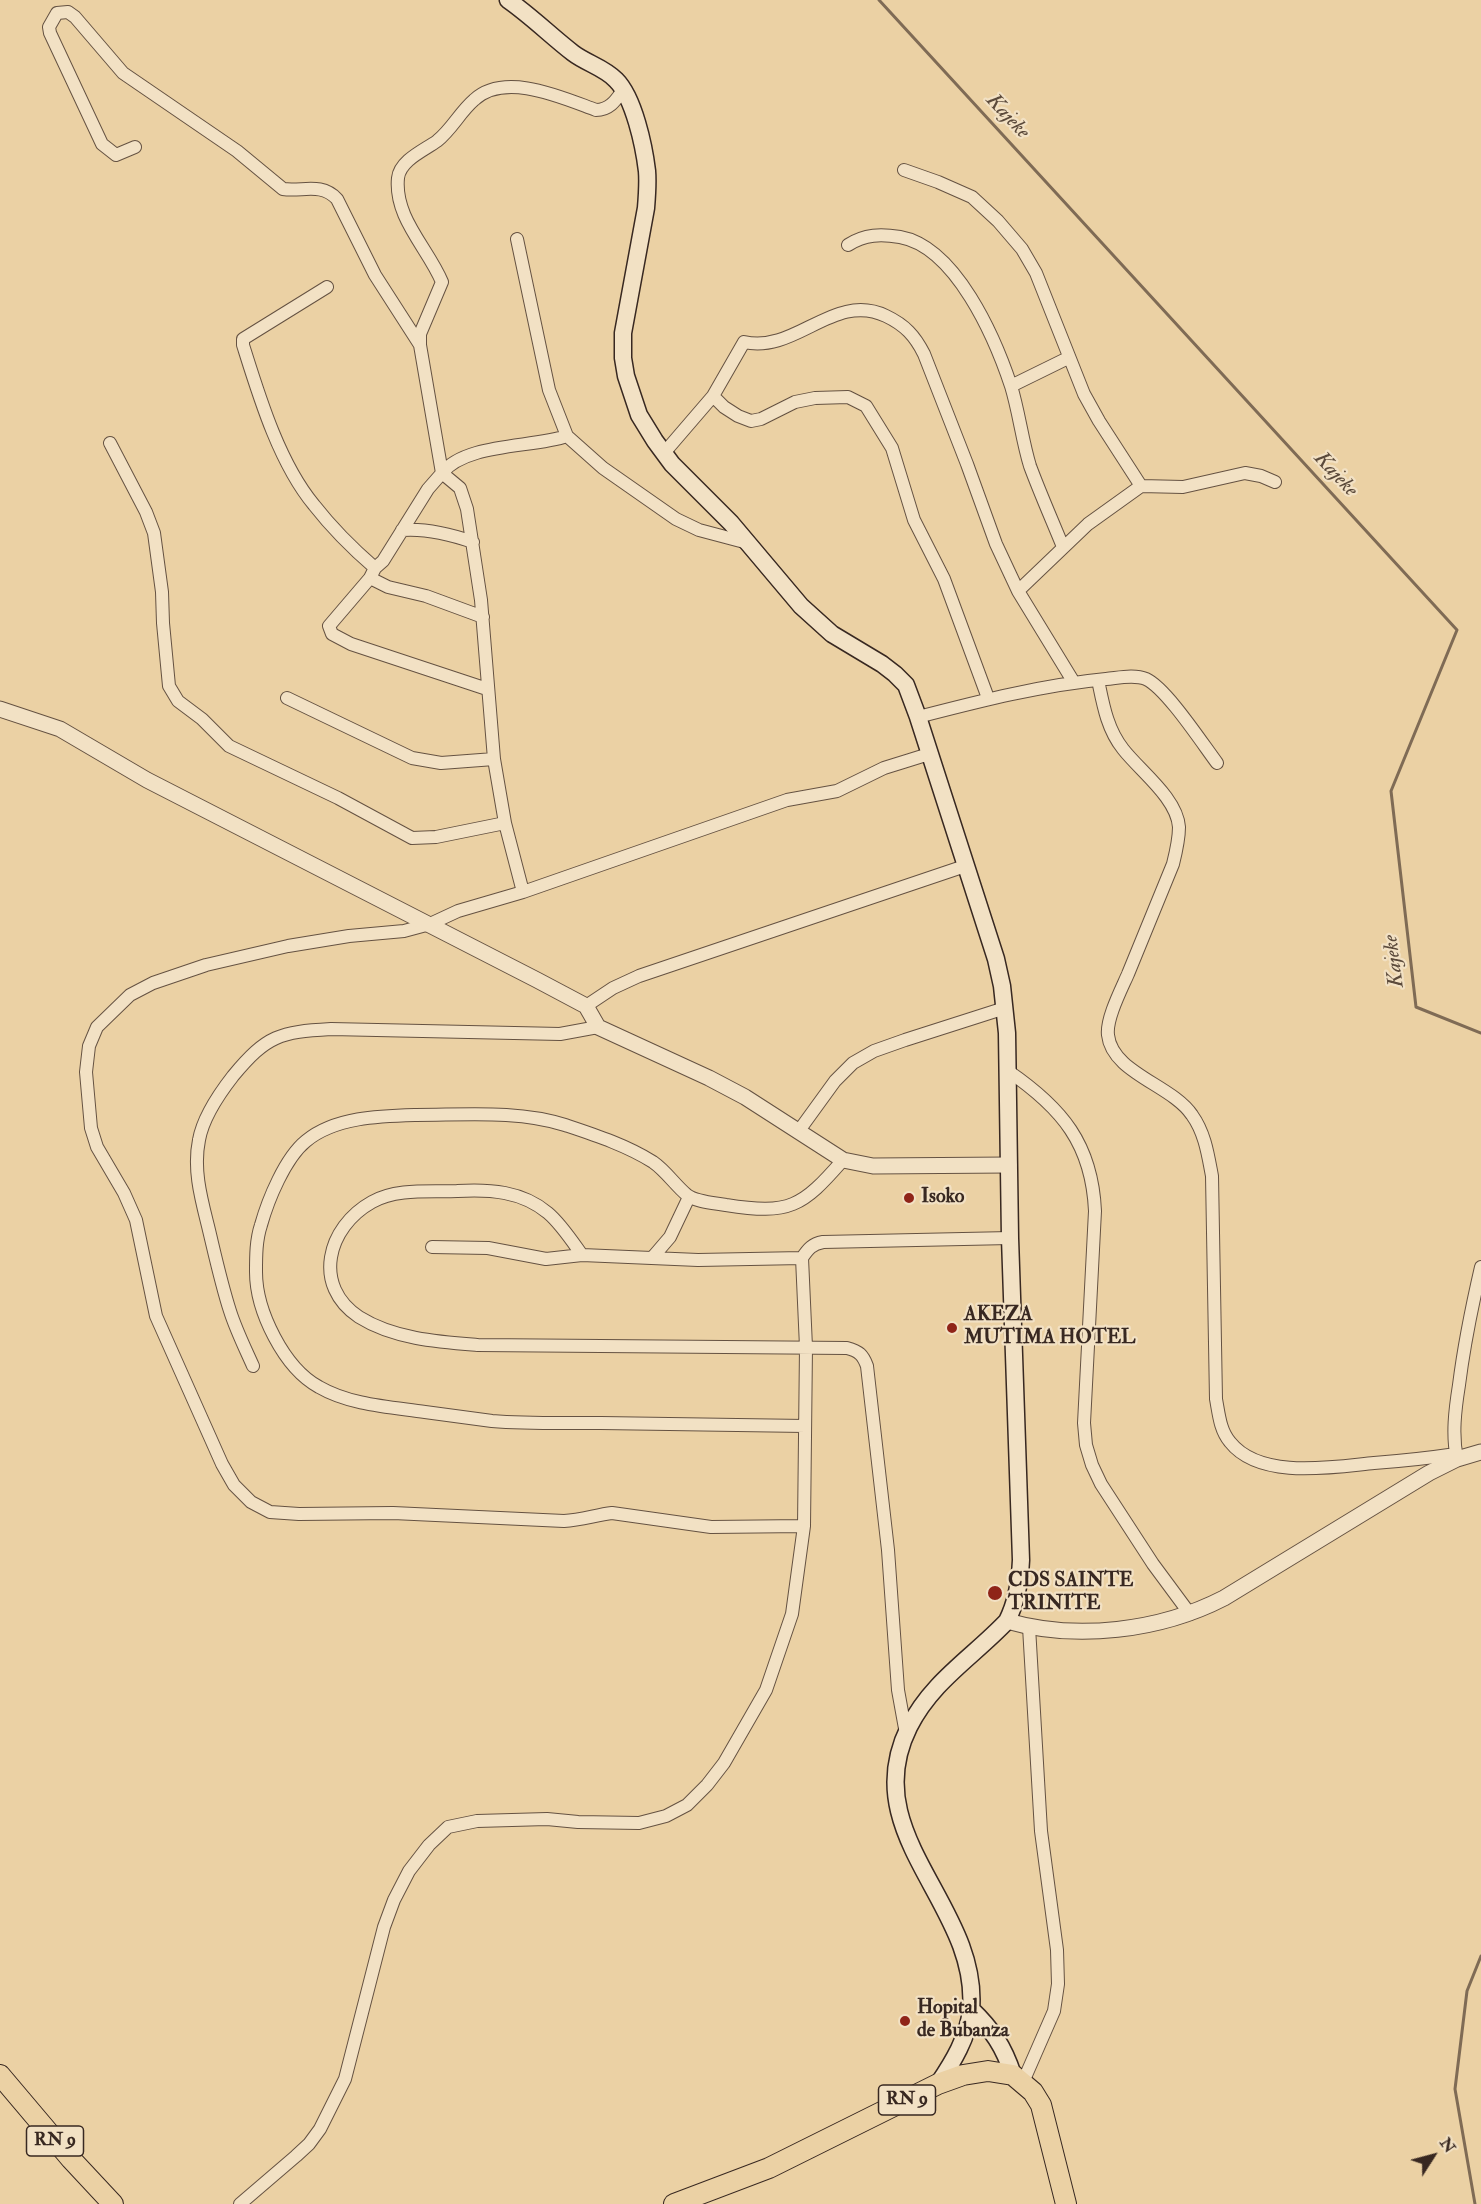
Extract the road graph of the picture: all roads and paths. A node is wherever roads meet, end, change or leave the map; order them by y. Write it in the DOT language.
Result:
graph roads {
  1 [pos="508,0"];
  2 [pos="623,90"];
  3 [pos="135,147"];
  4 [pos="904,170"];
  5 [pos="517,239"];
  6 [pos="848,245"];
  7 [pos="327,287"];
  8 [pos="420,345"];
  9 [pos="1068,358"];
  10 [pos="1011,386"];
  11 [pos="713,396"];
  12 [pos="567,436"];
  13 [pos="110,443"];
  14 [pos="664,453"];
  15 [pos="442,473"];
  16 [pos="1275,482"];
  17 [pos="1141,486"];
  18 [pos="402,530"];
  19 [pos="473,542"];
  20 [pos="748,543"];
  21 [pos="1063,547"];
  22 [pos="372,573"];
  23 [pos="1018,591"];
  24 [pos="483,617"];
  25 [pos="1098,680"];
  26 [pos="1073,681"];
  27 [pos="487,689"];
  28 [pos="287,698"];
  29 [pos="988,698"];
  30 [pos="0,709"];
  31 [pos="918,717"];
  32 [pos="929,754"];
  33 [pos="494,759"];
  34 [pos="1217,762"];
  35 [pos="506,823"];
  36 [pos="965,866"];
  37 [pos="523,892"];
  38 [pos="430,924"];
  39 [pos="586,1006"];
  40 [pos="1005,1008"];
  41 [pos="598,1027"];
  42 [pos="1008,1071"];
  43 [pos="798,1132"];
  44 [pos="843,1160"];
  45 [pos="1009,1165"];
  46 [pos="688,1197"];
  47 [pos="1010,1238"];
  48 [pos="432,1247"];
  49 [pos="582,1255"];
  50 [pos="652,1258"];
  51 [pos="802,1258"];
  52 [pos="1481,1267"];
  53 [pos="806,1347"];
  54 [pos="252,1366"];
  55 [pos="805,1426"];
  56 [pos="1481,1452"];
  57 [pos="1456,1457"];
  58 [pos="804,1526"];
  59 [pos="1190,1614"];
  60 [pos="1007,1621"];
  61 [pos="1029,1627"];
  62 [pos="906,1734"];
  63 [pos="971,2010"];
  64 [pos="0,2076"];
  65 [pos="1018,2078"];
  66 [pos="938,2084"];
  67 [pos="113,2204"];
  68 [pos="240,2204"];
  69 [pos="674,2204"];
  70 [pos="1066,2204"];
  1 -- 2 [label="main road"];
  2 -- 8 [label="street"];
  2 -- 14 [label="main road"];
  3 -- 8 [label="street"];
  4 -- 9 [label="street"];
  5 -- 12 [label="street"];
  6 -- 10 [label="street"];
  7 -- 22 [label="street"];
  8 -- 15 [label="street"];
  9 -- 10 [label="street"];
  9 -- 17 [label="street"];
  10 -- 21 [label="street"];
  11 -- 14 [label="street"];
  11 -- 23 [label="street"];
  11 -- 29 [label="street"];
  12 -- 15 [label="street"];
  12 -- 20 [label="street"];
  13 -- 35 [label="street"];
  14 -- 20 [label="main road"];
  15 -- 18 [label="street"];
  15 -- 19 [label="street"];
  16 -- 17 [label="street"];
  17 -- 21 [label="street"];
  18 -- 19 [label="street"];
  18 -- 22 [label="street"];
  19 -- 24 [label="street"];
  20 -- 31 [label="main road"];
  21 -- 23 [label="street"];
  22 -- 24 [label="street"];
  22 -- 27 [label="street"];
  23 -- 26 [label="street"];
  24 -- 27 [label="street"];
  25 -- 26 [label="street"];
  25 -- 34 [label="street"];
  25 -- 57 [label="street"];
  26 -- 29 [label="street"];
  27 -- 33 [label="street"];
  28 -- 33 [label="street"];
  29 -- 31 [label="street"];
  30 -- 38 [label="street"];
  31 -- 32 [label="main road"];
  32 -- 36 [label="main road"];
  32 -- 37 [label="street"];
  33 -- 35 [label="street"];
  35 -- 37 [label="street"];
  36 -- 39 [label="street"];
  36 -- 40 [label="main road"];
  37 -- 38 [label="street"];
  38 -- 39 [label="street"];
  38 -- 58 [label="street"];
  39 -- 41 [label="street"];
  40 -- 42 [label="main road"];
  40 -- 43 [label="street"];
  41 -- 43 [label="street"];
  41 -- 54 [label="street"];
  42 -- 45 [label="main road"];
  42 -- 59 [label="street"];
  43 -- 44 [label="street"];
  44 -- 45 [label="street"];
  44 -- 46 [label="street"];
  45 -- 47 [label="main road"];
  46 -- 50 [label="street"];
  46 -- 55 [label="street"];
  47 -- 51 [label="street"];
  47 -- 60 [label="main road"];
  48 -- 49 [label="street"];
  49 -- 50 [label="street"];
  49 -- 53 [label="street"];
  50 -- 51 [label="street"];
  51 -- 53 [label="street"];
  52 -- 57 [label="street"];
  53 -- 55 [label="street"];
  53 -- 62 [label="street"];
  55 -- 58 [label="street"];
  56 -- 57 [label="street"];
  57 -- 59 [label="street"];
  58 -- 68 [label="street"];
  59 -- 61 [label="street"];
  60 -- 61 [label="street"];
  60 -- 62 [label="main road"];
  61 -- 65 [label="street"];
  62 -- 63 [label="main road"];
  63 -- 65 [label="main road"];
  63 -- 66 [label="main road"];
  64 -- 67 [label="main road, RN 9"];
  65 -- 66 [label="main road, RN 9"];
  65 -- 70 [label="main road"];
  66 -- 69 [label="main road, RN 9"];
}
